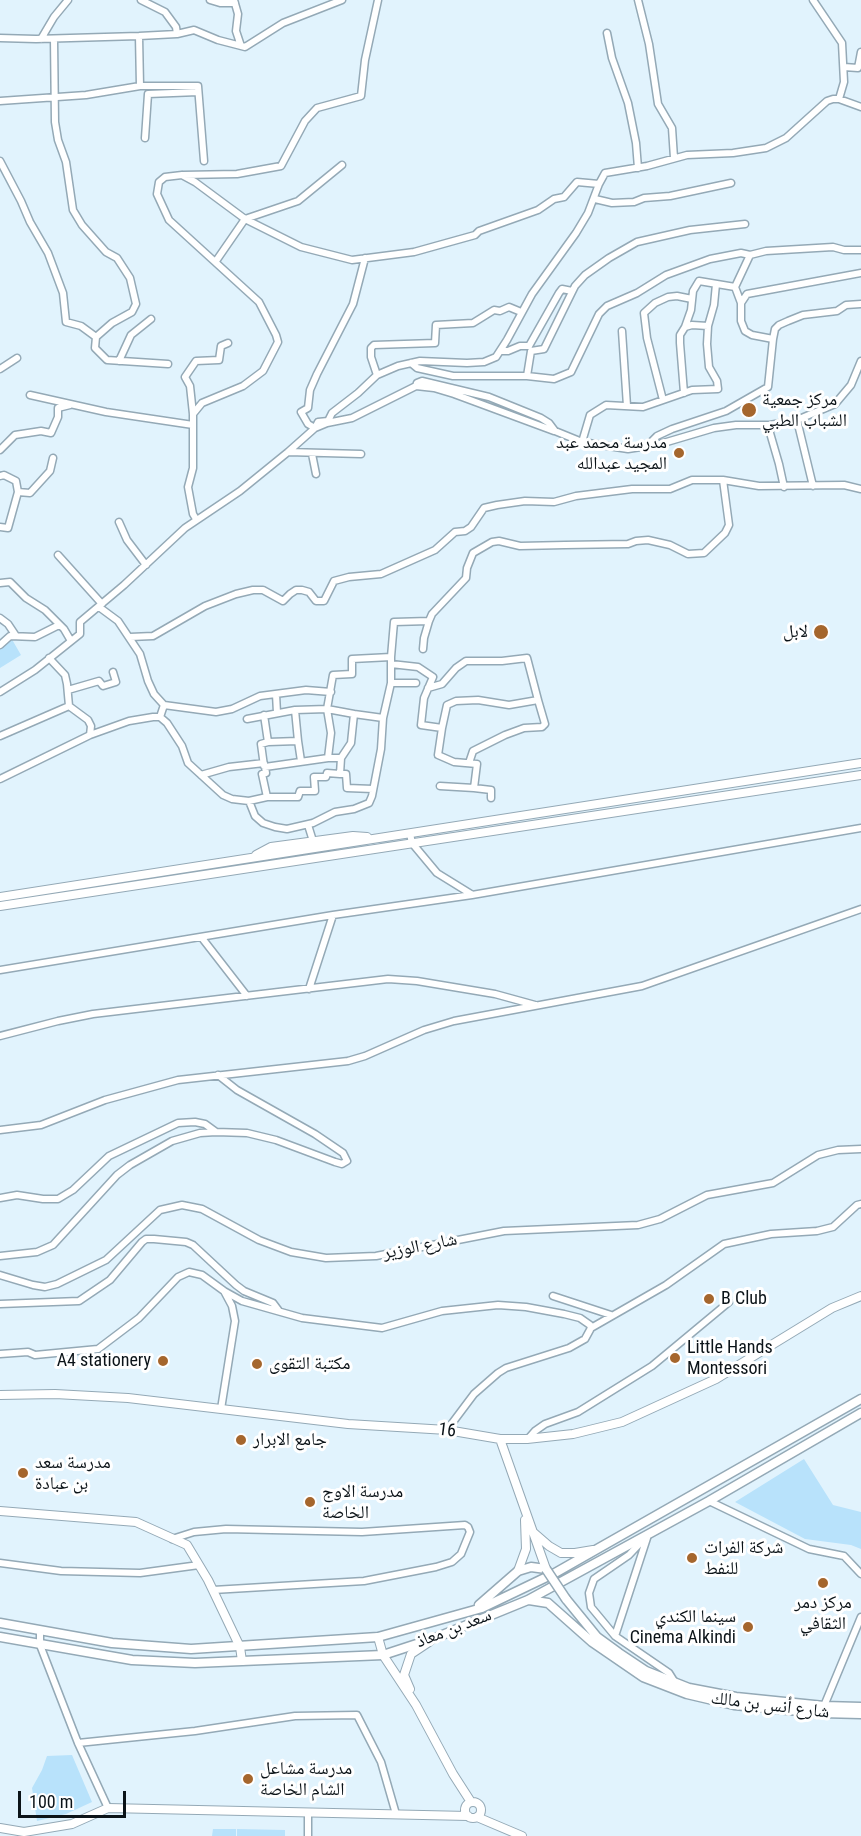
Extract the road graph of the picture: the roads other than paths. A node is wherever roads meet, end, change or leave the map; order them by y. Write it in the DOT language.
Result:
graph roads {
  1 [pos="68,0"];
  2 [pos="141,0"];
  3 [pos="210,0"];
  4 [pos="342,0"];
  5 [pos="378,0"];
  6 [pos="638,0"];
  7 [pos="813,0"];
  8 [pos="235,2"];
  9 [pos="607,33"];
  10 [pos="177,34"];
  11 [pos="139,36"];
  12 [pos="0,38"];
  13 [pos="42,39"];
  14 [pos="54,39"];
  15 [pos="241,46"];
  16 [pos="861,52"];
  17 [pos="844,67"];
  18 [pos="140,86"];
  19 [pos="198,92"];
  20 [pos="53,98"];
  21 [pos="839,99"];
  22 [pos="0,101"];
  23 [pos="861,107"];
  24 [pos="146,138"];
  25 [pos="674,158"];
  26 [pos="0,161"];
  27 [pos="204,161"];
  28 [pos="342,165"];
  29 [pos="638,168"];
  30 [pos="182,175"];
  31 [pos="731,183"];
  32 [pos="599,184"];
  33 [pos="595,199"];
  34 [pos="245,219"];
  35 [pos="745,224"];
  36 [pos="861,250"];
  37 [pos="750,255"];
  38 [pos="365,258"];
  39 [pos="216,261"];
  40 [pos="861,273"];
  41 [pos="716,284"];
  42 [pos="735,287"];
  43 [pos="572,291"];
  44 [pos="692,299"];
  45 [pos="741,303"];
  46 [pos="861,304"];
  47 [pos="521,312"];
  48 [pos="151,319"];
  49 [pos="708,326"];
  50 [pos="685,327"];
  51 [pos="622,331"];
  52 [pos="96,337"];
  53 [pos="773,339"];
  54 [pos="228,343"];
  55 [pos="530,349"];
  56 [pos="501,351"];
  57 [pos="17,358"];
  58 [pos="119,361"];
  59 [pos="411,363"];
  60 [pos="861,363"];
  61 [pos="168,364"];
  62 [pos="0,369"];
  63 [pos="377,375"];
  64 [pos="527,376"];
  65 [pos="684,393"];
  66 [pos="30,395"];
  67 [pos="663,400"];
  68 [pos="74,405"];
  69 [pos="627,406"];
  70 [pos="193,414"];
  71 [pos="797,420"];
  72 [pos="193,425"];
  73 [pos="770,425"];
  74 [pos="315,428"];
  75 [pos="582,442"];
  76 [pos="647,446"];
  77 [pos="0,450"];
  78 [pos="288,452"];
  79 [pos="312,454"];
  80 [pos="361,454"];
  81 [pos="53,458"];
  82 [pos="316,474"];
  83 [pos="0,476"];
  84 [pos="723,480"];
  85 [pos="813,486"];
  86 [pos="784,487"];
  87 [pos="861,489"];
  88 [pos="18,492"];
  89 [pos="196,519"];
  90 [pos="119,522"];
  91 [pos="0,527"];
  92 [pos="58,555"];
  93 [pos="146,565"];
  94 [pos="0,583"];
  95 [pos="100,606"];
  96 [pos="0,618"];
  97 [pos="429,621"];
  98 [pos="59,626"];
  99 [pos="16,636"];
  100 [pos="130,637"];
  101 [pos="71,641"];
  102 [pos="0,645"];
  103 [pos="423,649"];
  104 [pos="50,658"];
  105 [pos="391,660"];
  106 [pos="113,672"];
  107 [pos="391,683"];
  108 [pos="416,683"];
  109 [pos="428,688"];
  110 [pos="68,690"];
  111 [pos="0,692"];
  112 [pos="331,692"];
  113 [pos="276,694"];
  114 [pos="538,700"];
  115 [pos="164,705"];
  116 [pos="69,706"];
  117 [pos="327,709"];
  118 [pos="295,710"];
  119 [pos="277,713"];
  120 [pos="354,714"];
  121 [pos="264,715"];
  122 [pos="160,717"];
  123 [pos="383,718"];
  124 [pos="248,719"];
  125 [pos="442,728"];
  126 [pos="90,735"];
  127 [pos="0,736"];
  128 [pos="298,741"];
  129 [pos="267,742"];
  130 [pos="328,758"];
  131 [pos="340,758"];
  132 [pos="301,761"];
  133 [pos="469,763"];
  134 [pos="861,763"];
  135 [pos="264,765"];
  136 [pos="340,774"];
  137 [pos="201,775"];
  138 [pos="861,775"];
  139 [pos="0,779"];
  140 [pos="440,786"];
  141 [pos="474,788"];
  142 [pos="373,789"];
  143 [pos="267,797"];
  144 [pos="492,798"];
  145 [pos="249,801"];
  146 [pos="308,825"];
  147 [pos="861,828"];
  148 [pos="410,834"];
  149 [pos="377,839"];
  150 [pos="313,841"];
  151 [pos="412,843"];
  152 [pos="249,858"];
  153 [pos="472,894"];
  154 [pos="0,897"];
  155 [pos="0,906"];
  156 [pos="861,909"];
  157 [pos="333,915"];
  158 [pos="202,938"];
  159 [pos="0,970"];
  160 [pos="309,989"];
  161 [pos="247,996"];
  162 [pos="535,1005"];
  163 [pos="0,1036"];
  164 [pos="218,1076"];
  165 [pos="0,1130"];
  166 [pos="216,1132"];
  167 [pos="861,1149"];
  168 [pos="0,1198"];
  169 [pos="861,1204"];
  170 [pos="0,1256"];
  171 [pos="0,1275"];
  172 [pos="224,1291"];
  173 [pos="553,1296"];
  174 [pos="861,1296"];
  175 [pos="729,1302"];
  176 [pos="0,1304"];
  177 [pos="279,1312"];
  178 [pos="611,1315"];
  179 [pos="591,1328"];
  180 [pos="0,1354"];
  181 [pos="0,1395"];
  182 [pos="861,1399"];
  183 [pos="221,1409"];
  184 [pos="861,1413"];
  185 [pos="447,1430"];
  186 [pos="500,1439"];
  187 [pos="527,1439"];
  188 [pos="709,1501"];
  189 [pos="0,1511"];
  190 [pos="524,1512"];
  191 [pos="532,1531"];
  192 [pos="648,1535"];
  193 [pos="172,1539"];
  194 [pos="601,1549"];
  195 [pos="0,1563"];
  196 [pos="199,1565"];
  197 [pos="546,1569"];
  198 [pos="518,1571"];
  199 [pos="861,1574"];
  200 [pos="213,1590"];
  201 [pos="528,1600"];
  202 [pos="472,1611"];
  203 [pos="861,1619"];
  204 [pos="0,1623"];
  205 [pos="40,1632"];
  206 [pos="615,1636"];
  207 [pos="0,1637"];
  208 [pos="378,1637"];
  209 [pos="435,1638"];
  210 [pos="40,1645"];
  211 [pos="240,1647"];
  212 [pos="383,1655"];
  213 [pos="242,1661"];
  214 [pos="674,1681"];
  215 [pos="416,1705"];
  216 [pos="824,1706"];
  217 [pos="861,1707"];
  218 [pos="861,1714"];
  219 [pos="78,1743"];
  220 [pos="471,1802"];
  221 [pos="465,1808"];
  222 [pos="108,1809"];
  223 [pos="481,1809"];
  224 [pos="308,1813"];
  225 [pos="396,1814"];
  226 [pos="441,1816"];
  227 [pos="468,1816"];
  228 [pos="477,1817"];
  229 [pos="500,1826"];
  230 [pos="0,1828"];
  231 [pos="308,1836"];
  232 [pos="522,1836"];
  1 -- 13 [label="street"];
  2 -- 10 [label="street"];
  3 -- 8 [label="street"];
  4 -- 15 [label="street"];
  5 -- 30 [label="street"];
  6 -- 25 [label="street"];
  7 -- 17 [label="street"];
  8 -- 15 [label="street"];
  9 -- 29 [label="street"];
  10 -- 11 [label="street"];
  10 -- 15 [label="street"];
  11 -- 14 [label="street"];
  11 -- 18 [label="street"];
  12 -- 13 [label="street"];
  13 -- 14 [label="street"];
  14 -- 20 [label="street"];
  16 -- 17 [label="street"];
  17 -- 21 [label="street"];
  18 -- 19 [label="street"];
  18 -- 20 [label="street"];
  19 -- 24 [label="street"];
  19 -- 27 [label="street"];
  20 -- 22 [label="street"];
  20 -- 52 [label="street"];
  21 -- 23 [label="street"];
  21 -- 25 [label="street"];
  25 -- 29 [label="street"];
  26 -- 52 [label="street"];
  28 -- 34 [label="street"];
  29 -- 32 [label="street"];
  30 -- 34 [label="street"];
  30 -- 39 [label="street"];
  31 -- 33 [label="street"];
  32 -- 33 [label="street"];
  32 -- 38 [label="street"];
  33 -- 47 [label="street"];
  34 -- 38 [label="street"];
  34 -- 39 [label="street"];
  35 -- 43 [label="street"];
  36 -- 37 [label="street"];
  37 -- 42 [label="street"];
  37 -- 64 [label="street"];
  38 -- 74 [label="street"];
  39 -- 70 [label="street"];
  40 -- 45 [label="street"];
  41 -- 42 [label="street"];
  41 -- 44 [label="street"];
  41 -- 49 [label="street"];
  42 -- 45 [label="street"];
  43 -- 55 [label="street"];
  43 -- 55 [label="street"];
  44 -- 50 [label="street"];
  44 -- 67 [label="street"];
  45 -- 53 [label="street"];
  46 -- 53 [label="street"];
  47 -- 56 [label="street"];
  47 -- 63 [label="street"];
  48 -- 58 [label="street"];
  49 -- 50 [label="street"];
  49 -- 65 [label="street"];
  50 -- 65 [label="street"];
  51 -- 69 [label="street"];
  52 -- 58 [label="street"];
  53 -- 76 [label="street"];
  54 -- 70 [label="street"];
  55 -- 56 [label="street"];
  55 -- 64 [label="street"];
  56 -- 59 [label="street"];
  57 -- 62 [label="street"];
  58 -- 61 [label="street"];
  59 -- 63 [label="street"];
  59 -- 64 [label="street"];
  60 -- 71 [label="street"];
  63 -- 74 [label="street"];
  65 -- 67 [label="street"];
  66 -- 68 [label="street"];
  67 -- 69 [label="street"];
  68 -- 72 [label="street"];
  68 -- 77 [label="street"];
  69 -- 75 [label="street"];
  70 -- 72 [label="street"];
  71 -- 73 [label="street"];
  71 -- 85 [label="street"];
  72 -- 89 [label="street"];
  73 -- 76 [label="street"];
  73 -- 86 [label="street"];
  74 -- 75 [label="street"];
  74 -- 78 [label="street"];
  75 -- 76 [label="street"];
  78 -- 79 [label="street"];
  78 -- 89 [label="street"];
  79 -- 80 [label="street"];
  79 -- 82 [label="street"];
  81 -- 88 [label="street"];
  83 -- 88 [label="street"];
  84 -- 86 [label="street"];
  84 -- 97 [label="street"];
  84 -- 100 [label="street"];
  85 -- 86 [label="street"];
  85 -- 87 [label="street"];
  88 -- 91 [label="street"];
  89 -- 93 [label="street"];
  90 -- 93 [label="street"];
  92 -- 95 [label="street"];
  93 -- 95 [label="street"];
  94 -- 98 [label="street"];
  95 -- 100 [label="street"];
  95 -- 101 [label="street"];
  96 -- 99 [label="street"];
  97 -- 103 [label="street"];
  97 -- 105 [label="street"];
  98 -- 99 [label="street"];
  98 -- 101 [label="street"];
  99 -- 102 [label="street"];
  100 -- 115 [label="street"];
  101 -- 104 [label="street"];
  104 -- 110 [label="street"];
  104 -- 111 [label="street"];
  105 -- 107 [label="street"];
  105 -- 109 [label="street"];
  105 -- 112 [label="street"];
  106 -- 110 [label="street"];
  107 -- 108 [label="street"];
  107 -- 123 [label="street"];
  109 -- 114 [label="street"];
  109 -- 125 [label="street"];
  110 -- 116 [label="street"];
  112 -- 113 [label="street"];
  112 -- 117 [label="street"];
  113 -- 115 [label="street"];
  113 -- 119 [label="street"];
  114 -- 125 [label="street"];
  114 -- 133 [label="street"];
  115 -- 122 [label="street"];
  116 -- 126 [label="street"];
  116 -- 127 [label="street"];
  117 -- 118 [label="street"];
  117 -- 120 [label="street"];
  117 -- 130 [label="street"];
  118 -- 119 [label="street"];
  118 -- 128 [label="street"];
  119 -- 121 [label="street"];
  120 -- 123 [label="street"];
  120 -- 131 [label="street"];
  121 -- 124 [label="street"];
  121 -- 129 [label="street"];
  122 -- 126 [label="street"];
  122 -- 137 [label="street"];
  123 -- 142 [label="street"];
  125 -- 133 [label="street"];
  126 -- 139 [label="street"];
  128 -- 129 [label="street"];
  128 -- 132 [label="street"];
  129 -- 135 [label="street"];
  130 -- 131 [label="street"];
  130 -- 132 [label="street"];
  131 -- 136 [label="street"];
  132 -- 135 [label="street"];
  133 -- 141 [label="street"];
  134 -- 148 [label="street"];
  135 -- 137 [label="street"];
  135 -- 143 [label="street"];
  136 -- 142 [label="street"];
  136 -- 143 [label="street"];
  137 -- 145 [label="street"];
  138 -- 151 [label="street"];
  140 -- 141 [label="street"];
  141 -- 144 [label="street"];
  142 -- 146 [label="street"];
  143 -- 145 [label="street"];
  145 -- 146 [label="street"];
  146 -- 150 [label="street"];
  147 -- 153 [label="street"];
  148 -- 149 [label="street"];
  148 -- 151 [label="street"];
  149 -- 150 [label="street"];
  149 -- 152 [label="street"];
  150 -- 152 [label="street"];
  151 -- 153 [label="street"];
  151 -- 155 [label="street"];
  152 -- 154 [label="street"];
  153 -- 157 [label="street"];
  156 -- 162 [label="street"];
  157 -- 158 [label="street"];
  157 -- 160 [label="street"];
  158 -- 159 [label="street"];
  158 -- 161 [label="street"];
  160 -- 161 [label="street"];
  160 -- 162 [label="street"];
  161 -- 163 [label="street"];
  162 -- 164 [label="street"];
  164 -- 165 [label="street"];
  164 -- 166 [label="street"];
  166 -- 168 [label="street"];
  166 -- 170 [label="street"];
  167 -- 171 [label="street, شارع الوزير"];
  169 -- 178 [label="street"];
  172 -- 177 [label="street"];
  172 -- 180 [label="street"];
  172 -- 183 [label="street"];
  173 -- 178 [label="street"];
  174 -- 187 [label="street, 16"];
  175 -- 187 [label="street"];
  176 -- 177 [label="street"];
  177 -- 179 [label="street"];
  178 -- 179 [label="street"];
  179 -- 185 [label="street"];
  181 -- 183 [label="street, 16"];
  182 -- 194 [label="main road, سعد بن معاذ"];
  183 -- 185 [label="street, 16"];
  184 -- 188 [label="main road, سعد بن معاذ"];
  185 -- 186 [label="street, 16"];
  186 -- 187 [label="street, 16"];
  186 -- 190 [label="street"];
  188 -- 192 [label="main road, سعد بن معاذ"];
  188 -- 199 [label="street"];
  189 -- 193 [label="street"];
  190 -- 191 [label="street"];
  190 -- 198 [label="street"];
  191 -- 194 [label="street"];
  191 -- 197 [label="street"];
  192 -- 201 [label="main road, سعد بن معاذ"];
  192 -- 206 [label="street"];
  192 -- 206 [label="street"];
  193 -- 196 [label="street"];
  193 -- 200 [label="street"];
  194 -- 202 [label="main road, سعد بن معاذ"];
  195 -- 196 [label="street"];
  196 -- 200 [label="street"];
  197 -- 198 [label="main road"];
  197 -- 214 [label="main road, شارع أنس بن مالك, bridge"];
  198 -- 202 [label="main road"];
  200 -- 211 [label="street"];
  201 -- 209 [label="main road, سعد بن معاذ"];
  201 -- 218 [label="main road, شارع أنس بن مالك"];
  202 -- 208 [label="main road, سعد بن معاذ"];
  203 -- 216 [label="street"];
  204 -- 205 [label="main road, سعد بن معاذ"];
  205 -- 210 [label="street"];
  205 -- 211 [label="main road, سعد بن معاذ"];
  206 -- 214 [label="street"];
  207 -- 210 [label="main road, سعد بن معاذ"];
  208 -- 211 [label="main road, سعد بن معاذ"];
  208 -- 212 [label="street"];
  209 -- 212 [label="main road, سعد بن معاذ"];
  209 -- 215 [label="street"];
  210 -- 213 [label="main road, سعد بن معاذ"];
  210 -- 219 [label="street"];
  211 -- 213 [label="street"];
  212 -- 213 [label="main road, سعد بن معاذ"];
  212 -- 215 [label="street"];
  214 -- 216 [label="main road, شارع أنس بن مالك"];
  215 -- 220 [label="street"];
  216 -- 217 [label="main road, شارع أنس بن مالك"];
  219 -- 222 [label="street"];
  219 -- 225 [label="street"];
  220 -- 221 [label="street"];
  220 -- 223 [label="street"];
  221 -- 226 [label="street"];
  221 -- 227 [label="street"];
  222 -- 224 [label="street"];
  222 -- 230 [label="street"];
  223 -- 228 [label="street"];
  223 -- 229 [label="street"];
  224 -- 225 [label="street"];
  224 -- 231 [label="street"];
  225 -- 226 [label="street"];
  226 -- 227 [label="street"];
  227 -- 228 [label="street"];
  228 -- 229 [label="street"];
  229 -- 232 [label="street"];
}
